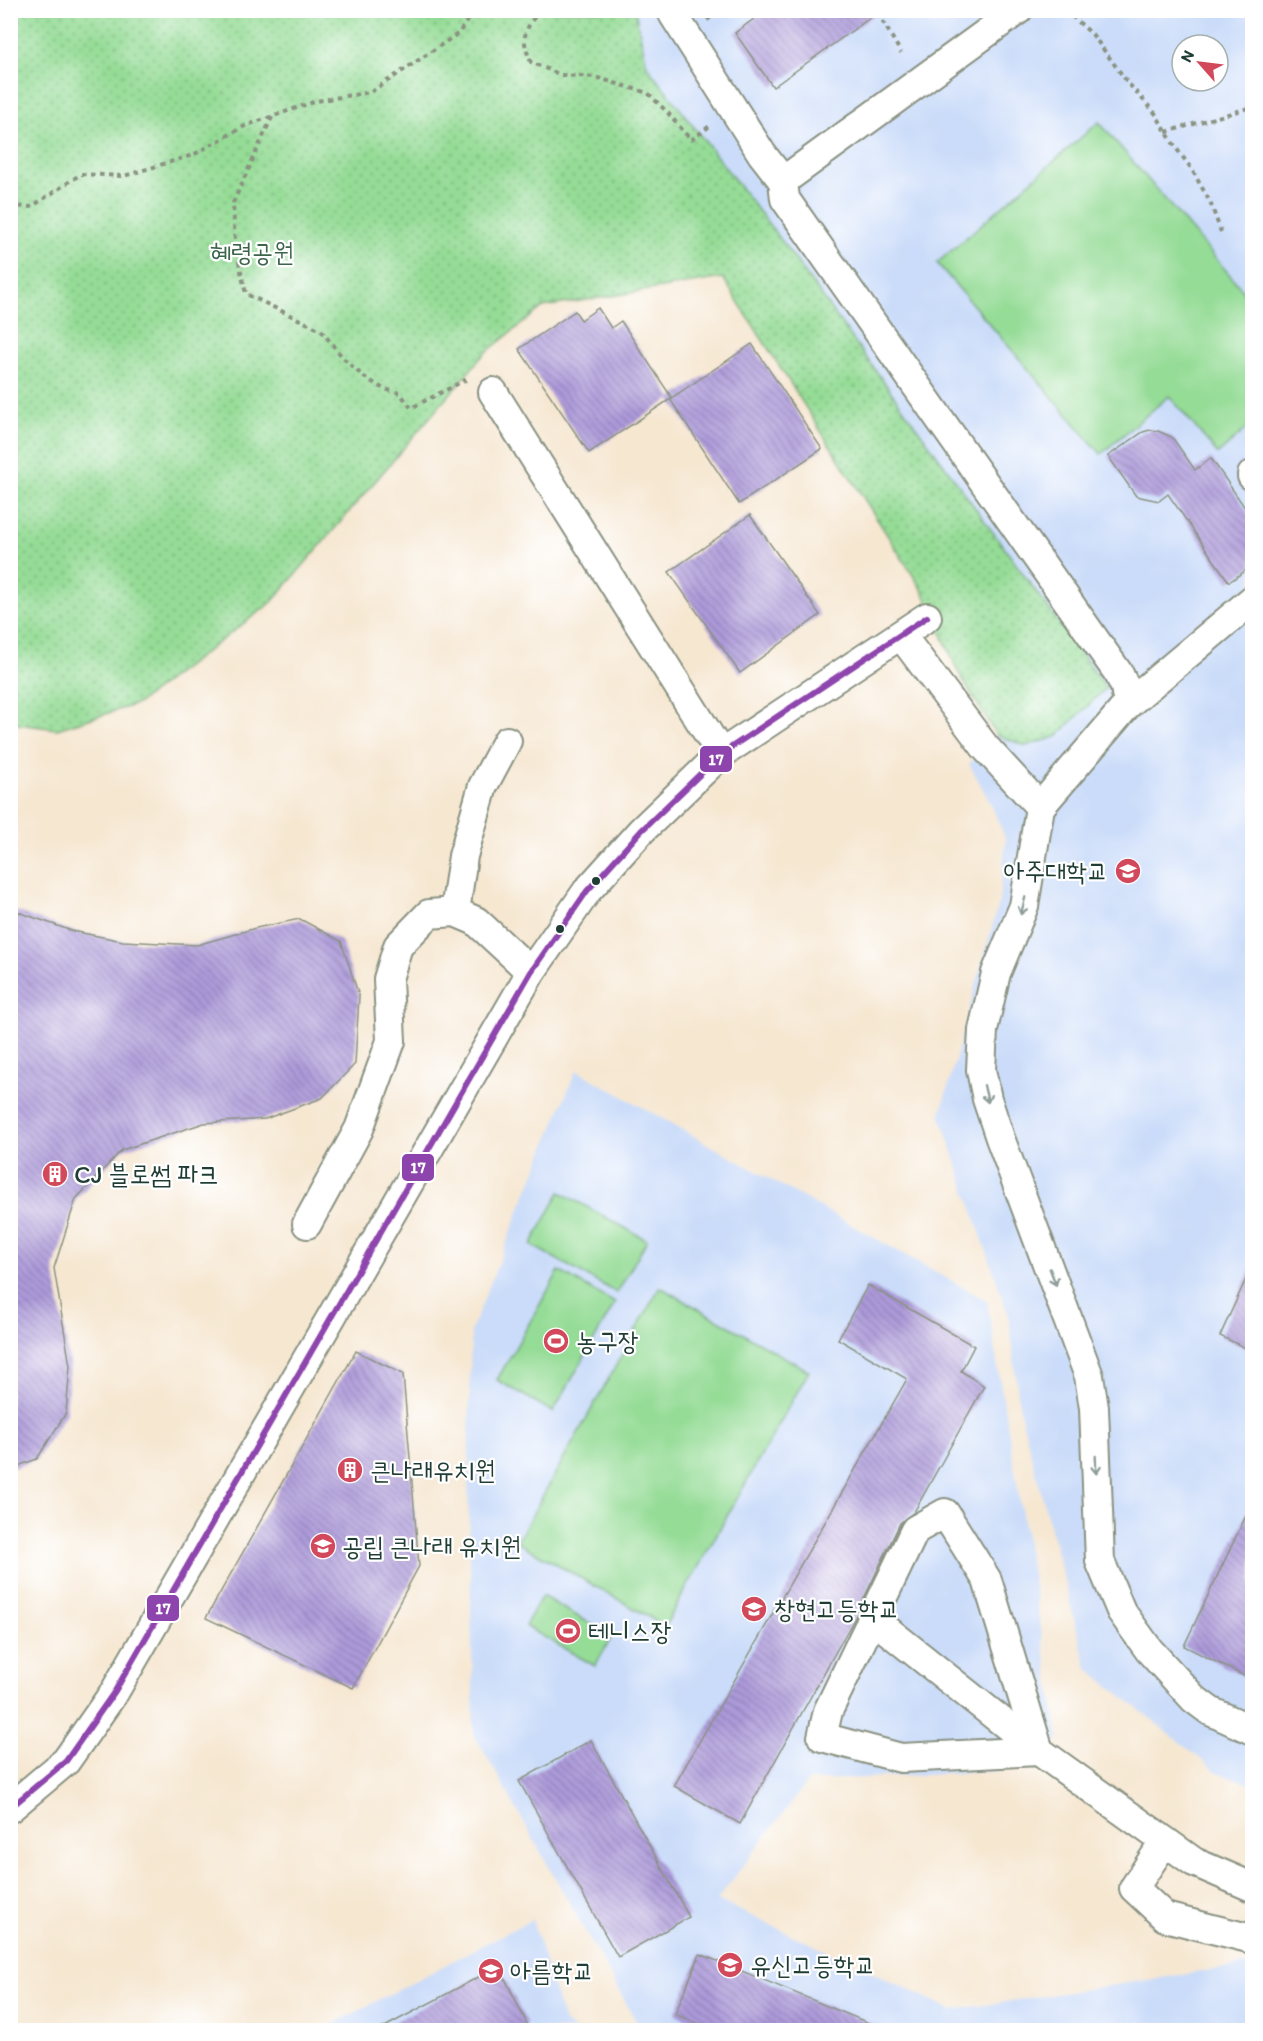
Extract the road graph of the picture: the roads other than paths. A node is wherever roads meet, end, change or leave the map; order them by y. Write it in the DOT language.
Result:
graph roads {
  1 [pos="673,10"];
  2 [pos="1018,10"];
  3 [pos="783,181"];
  4 [pos="493,392"];
  5 [pos="1252,600"];
  6 [pos="927,617"];
  7 [pos="901,635"];
  8 [pos="1128,704"];
  9 [pos="507,741"];
  10 [pos="722,754"];
  11 [pos="1040,807"];
  12 [pos="455,912"];
  13 [pos="531,972"];
  14 [pos="307,1224"];
  15 [pos="872,1618"];
  16 [pos="1252,1730"];
  17 [pos="1039,1751"];
  18 [pos="10,1808"];
  19 [pos="1165,1842"];
  20 [pos="1252,1887"];
  21 [pos="1252,1939"];
  1 -- 3 [label="street"];
  2 -- 3 [label="street"];
  3 -- 8 [label="street"];
  4 -- 10 [label="street"];
  5 -- 8 [label="street"];
  6 -- 7 [label="street"];
  7 -- 10 [label="street"];
  7 -- 11 [label="street"];
  8 -- 11 [label="street"];
  9 -- 12 [label="street"];
  10 -- 13 [label="street"];
  11 -- 16 [label="street, one-way"];
  12 -- 13 [label="street"];
  12 -- 14 [label="street"];
  13 -- 18 [label="street"];
  15 -- 17 [label="street"];
  15 -- 17 [label="street"];
  15 -- 17 [label="street"];
  17 -- 19 [label="street"];
  19 -- 20 [label="street"];
  19 -- 21 [label="street"];
}
